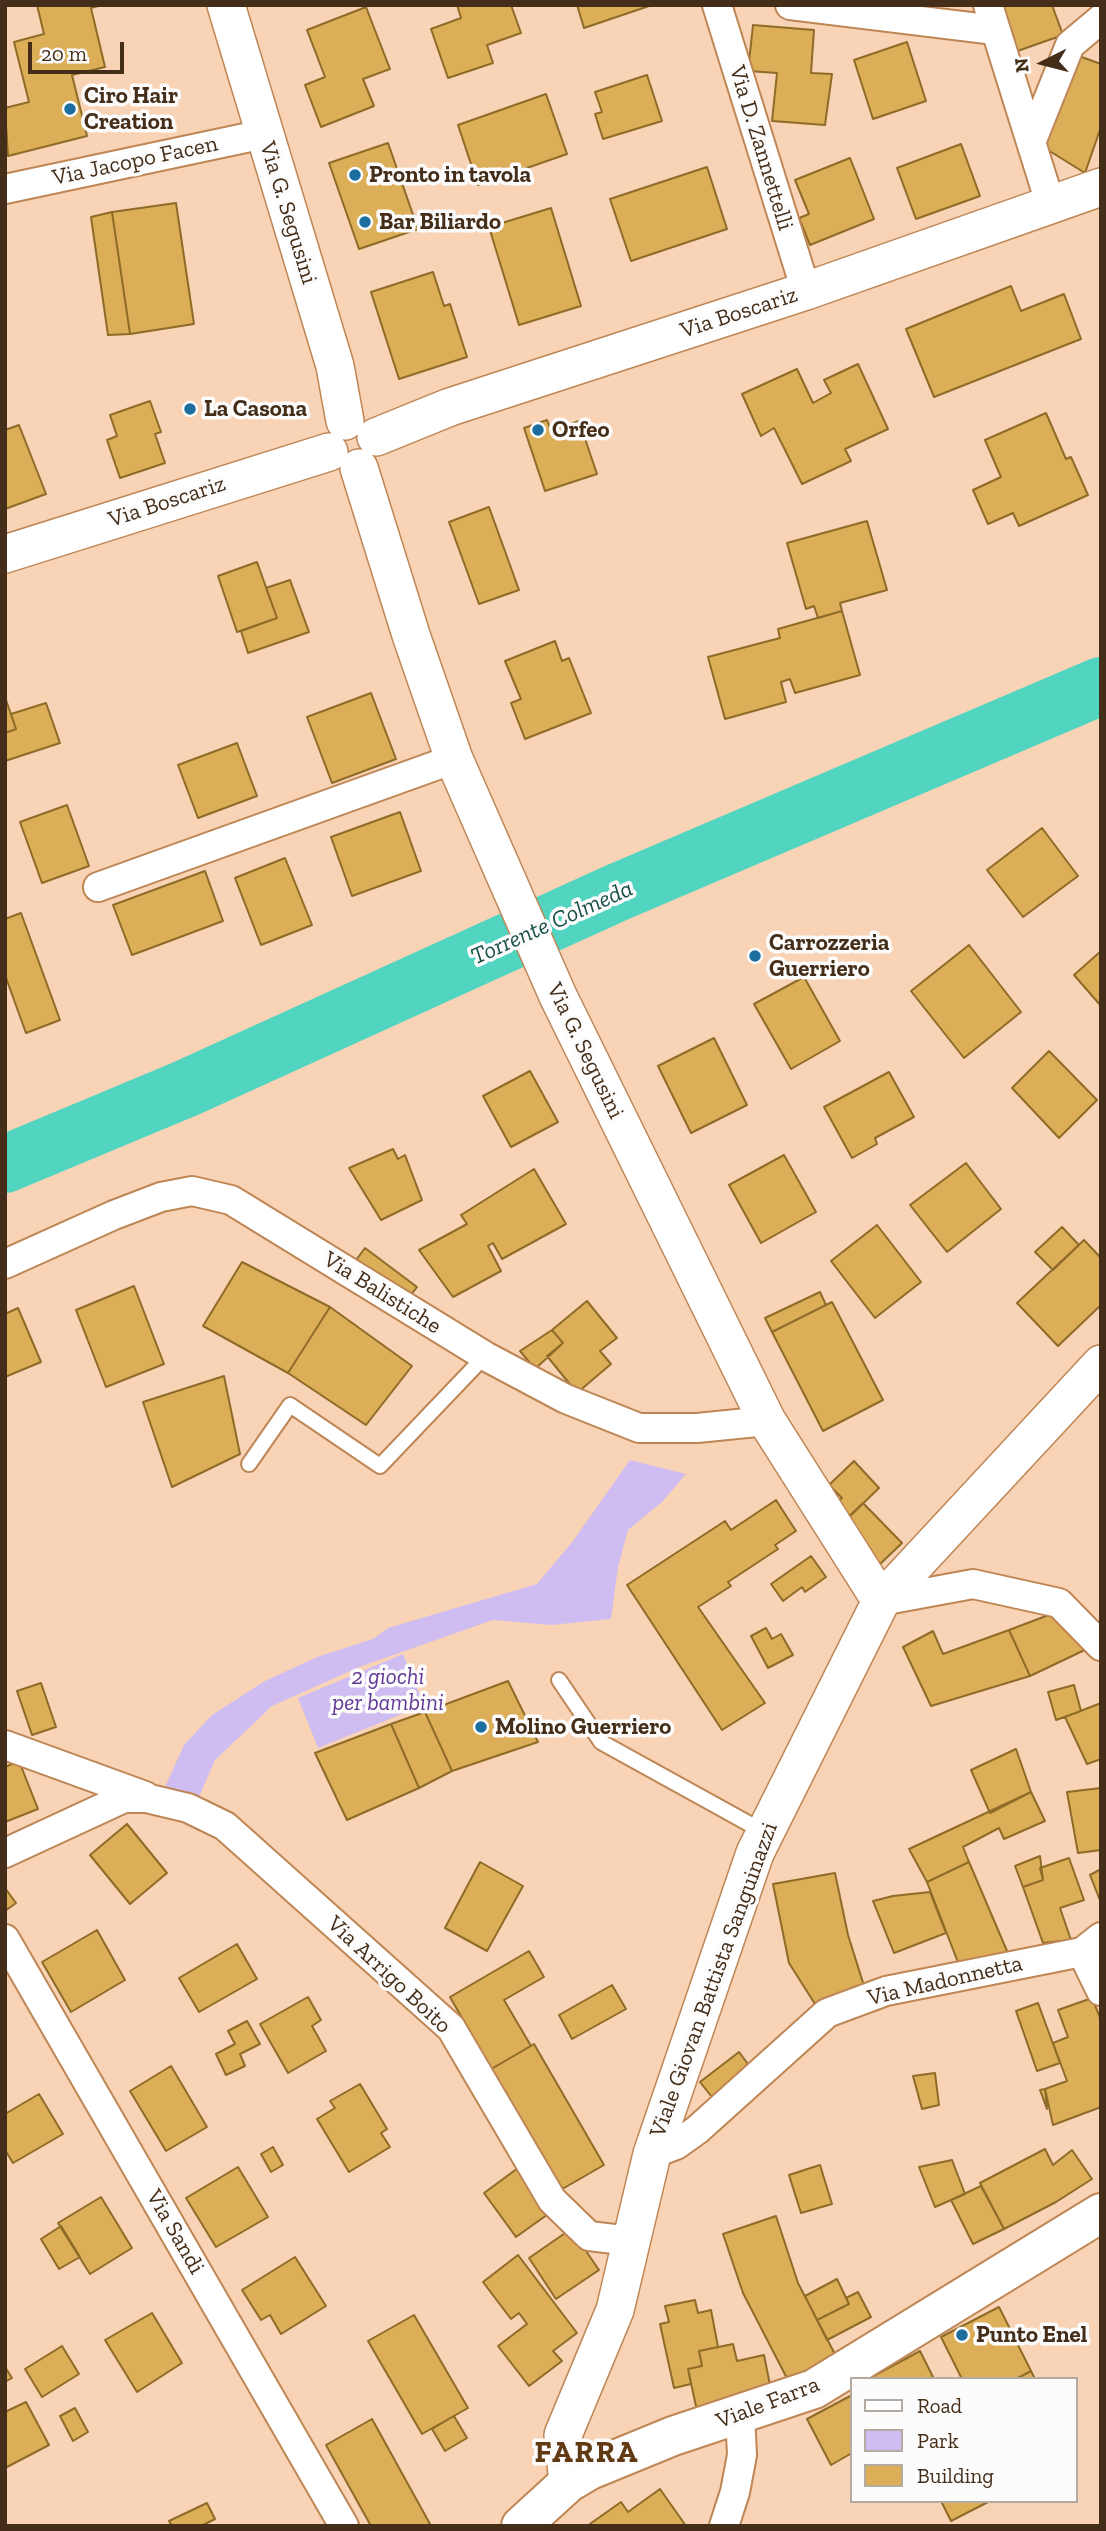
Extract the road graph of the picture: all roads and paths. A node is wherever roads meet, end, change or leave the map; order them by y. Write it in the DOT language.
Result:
graph roads {
  1 [pos="717,5"];
  2 [pos="790,5"];
  3 [pos="234,7"];
  4 [pos="992,18"];
  5 [pos="1101,19"];
  6 [pos="264,134"];
  7 [pos="1032,140"];
  8 [pos="1101,187"];
  9 [pos="5,189"];
  10 [pos="1051,206"];
  11 [pos="806,291"];
  12 [pos="352,445"];
  13 [pos="5,554"];
  14 [pos="454,759"];
  15 [pos="98,887"];
  16 [pos="5,1264"];
  17 [pos="485,1356"];
  18 [pos="1101,1364"];
  19 [pos="767,1421"];
  20 [pos="249,1464"];
  21 [pos="881,1601"];
  22 [pos="1101,1646"];
  23 [pos="559,1680"];
  24 [pos="5,1745"];
  25 [pos="161,1802"];
  26 [pos="765,1833"];
  27 [pos="5,1853"];
  28 [pos="5,1939"];
  29 [pos="1091,1944"];
  30 [pos="1101,1992"];
  31 [pos="652,2154"];
  32 [pos="1101,2213"];
  33 [pos="631,2241"];
  34 [pos="740,2415"];
  35 [pos="568,2483"];
  36 [pos="344,2526"];
  37 [pos="521,2526"];
  38 [pos="724,2526"];
  1 -- 11 [label="street, Via D. Zannettelli"];
  2 -- 4 [label="street"];
  3 -- 6 [label="street, Via G. Segusini"];
  4 -- 7 [label="street"];
  5 -- 7 [label="street"];
  6 -- 9 [label="street, Via Jacopo Facen"];
  6 -- 12 [label="street, Via G. Segusini"];
  7 -- 10 [label="street"];
  8 -- 10 [label="street, Via Boscariz"];
  10 -- 11 [label="street, Via Boscariz"];
  11 -- 12 [label="street, Via Boscariz"];
  12 -- 13 [label="street, Via Boscariz"];
  12 -- 14 [label="street, Via G. Segusini"];
  14 -- 15 [label="street"];
  14 -- 19 [label="street, Via G. Segusini"];
  16 -- 17 [label="street, Via Balistiche"];
  17 -- 19 [label="street, Via Balistiche"];
  17 -- 20 [label="lane"];
  18 -- 21 [label="street, Viale Giovan Battista Sanguinazzi"];
  19 -- 21 [label="street, Via G. Segusini"];
  21 -- 22 [label="street"];
  21 -- 26 [label="street, Viale Giovan Battista Sanguinazzi"];
  23 -- 26 [label="lane"];
  24 -- 25 [label="street, Via Arrigo Boito"];
  25 -- 27 [label="street, Via Arrigo Boito"];
  25 -- 33 [label="street, Via Arrigo Boito"];
  26 -- 31 [label="street, Viale Giovan Battista Sanguinazzi"];
  28 -- 36 [label="street, Via Sandi"];
  29 -- 30 [label="street"];
  29 -- 31 [label="street, Via Madonnetta"];
  31 -- 33 [label="street, Viale Giovan Battista Sanguinazzi"];
  32 -- 34 [label="main road, Viale Farra"];
  33 -- 35 [label="street, Viale Giovan Battista Sanguinazzi"];
  34 -- 35 [label="main road, Viale Farra"];
  34 -- 38 [label="street"];
  35 -- 37 [label="main road, Viale Farra"];
}
